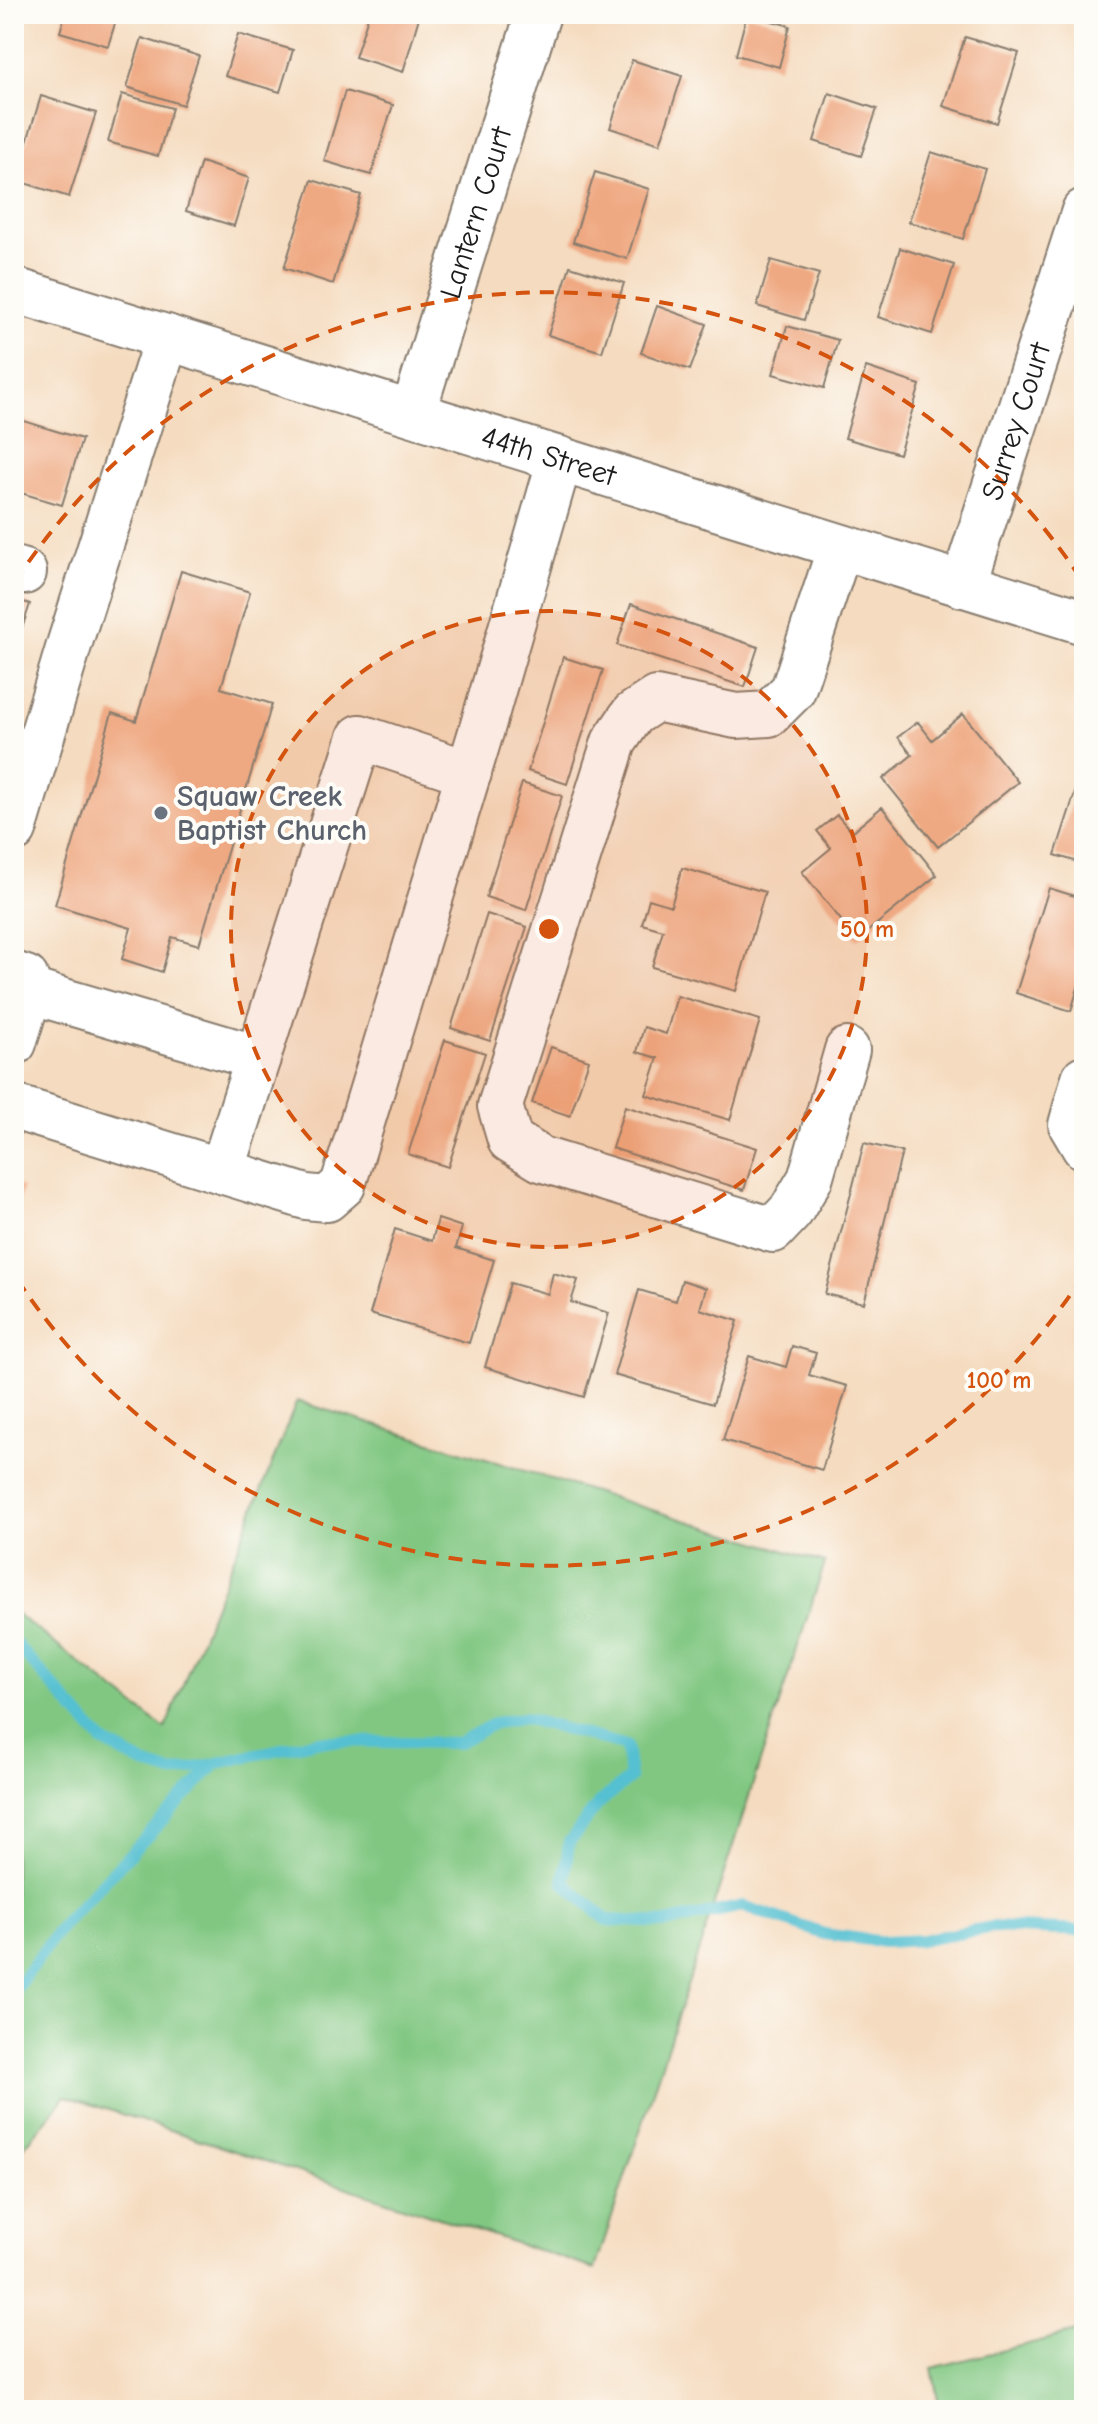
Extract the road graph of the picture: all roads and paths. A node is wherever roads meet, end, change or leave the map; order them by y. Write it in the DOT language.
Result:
graph roads {
  1 [pos="538,14"];
  2 [pos="1084,211"];
  3 [pos="14,290"];
  4 [pos="167,337"];
  5 [pos="413,413"];
  6 [pos="560,459"];
  7 [pos="840,547"];
  8 [pos="963,585"];
  9 [pos="1084,622"];
  10 [pos="469,773"];
  11 [pos="14,830"];
  12 [pos="22,982"];
  13 [pos="14,1043"];
  14 [pos="847,1050"];
  15 [pos="258,1058"];
  16 [pos="1084,1078"];
  17 [pos="14,1107"];
  18 [pos="1084,1147"];
  19 [pos="222,1171"];
  1 -- 5 [label="street, Lantern Court"];
  2 -- 8 [label="street, Surrey Court"];
  3 -- 4 [label="street, 44th Street"];
  4 -- 5 [label="street, 44th Street"];
  4 -- 11 [label="street"];
  5 -- 6 [label="street, 44th Street"];
  6 -- 7 [label="street, 44th Street"];
  6 -- 10 [label="street"];
  7 -- 8 [label="street, 44th Street"];
  7 -- 14 [label="street"];
  8 -- 9 [label="street, 44th Street"];
  10 -- 15 [label="street"];
  10 -- 19 [label="street"];
  12 -- 13 [label="street"];
  12 -- 15 [label="street"];
  15 -- 19 [label="street"];
  16 -- 18 [label="street"];
  17 -- 19 [label="street"];
}
